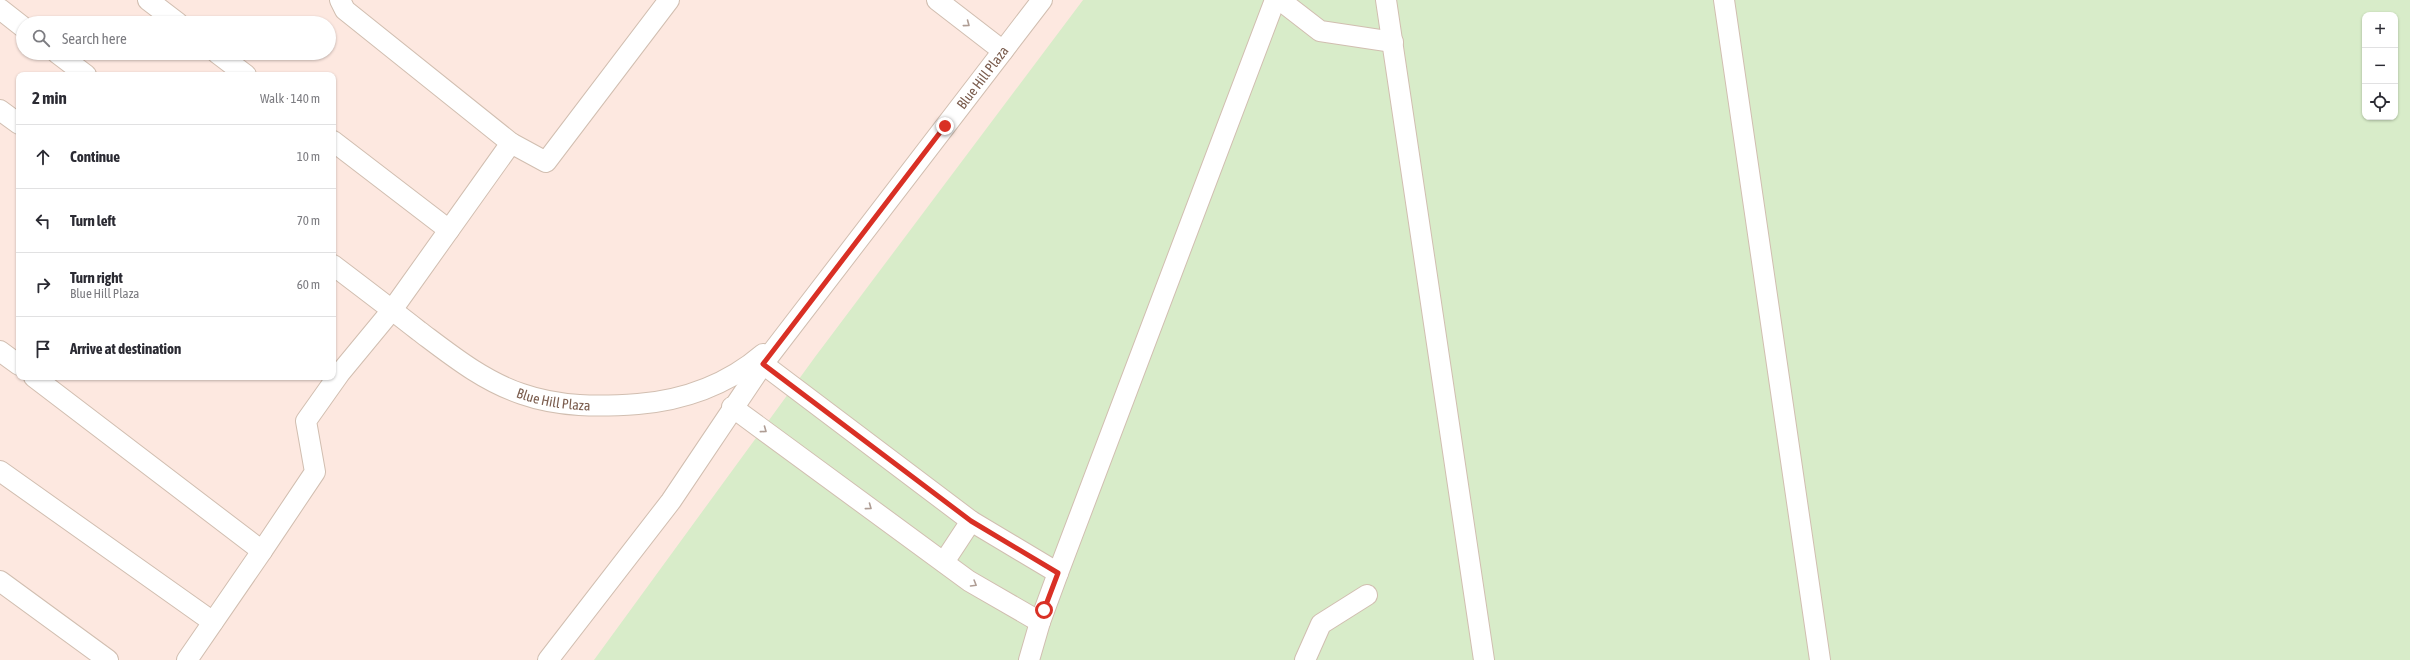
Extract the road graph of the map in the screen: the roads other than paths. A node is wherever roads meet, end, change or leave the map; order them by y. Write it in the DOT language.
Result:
graph roads {
  1 [pos="148,0"];
  2 [pos="340,0"];
  3 [pos="669,0"];
  4 [pos="937,0"];
  5 [pos="1042,0"];
  6 [pos="1275,0"];
  7 [pos="1280,0"];
  8 [pos="1386,0"];
  9 [pos="1724,0"];
  10 [pos="0,9"];
  11 [pos="169,16"];
  12 [pos="16,22"];
  13 [pos="1393,42"];
  14 [pos="1003,51"];
  15 [pos="66,60"];
  16 [pos="226,60"];
  17 [pos="82,72"];
  18 [pos="242,72"];
  19 [pos="0,110"];
  20 [pos="16,122"];
  21 [pos="336,143"];
  22 [pos="511,143"];
  23 [pos="449,230"];
  24 [pos="336,267"];
  25 [pos="392,310"];
  26 [pos="791,326"];
  27 [pos="0,351"];
  28 [pos="16,363"];
  29 [pos="763,364"];
  30 [pos="337,370"];
  31 [pos="38,380"];
  32 [pos="331,380"];
  33 [pos="732,407"];
  34 [pos="0,471"];
  35 [pos="971,521"];
  36 [pos="262,551"];
  37 [pos="944,562"];
  38 [pos="1058,573"];
  39 [pos="0,581"];
  40 [pos="1367,595"];
  41 [pos="213,622"];
  42 [pos="1040,622"];
  43 [pos="108,660"];
  44 [pos="186,660"];
  45 [pos="548,660"];
  46 [pos="1029,660"];
  47 [pos="1305,660"];
  48 [pos="1484,660"];
  49 [pos="1820,660"];
  1 -- 11 [label="lane"];
  2 -- 22 [label="lane"];
  3 -- 22 [label="lane"];
  4 -- 14 [label="lane, one-way"];
  5 -- 14 [label="lane, Blue Hill Plaza"];
  6 -- 38 [label="lane"];
  7 -- 13 [label="lane"];
  8 -- 13 [label="lane"];
  9 -- 49 [label="lane"];
  10 -- 12 [label="lane"];
  13 -- 48 [label="lane"];
  14 -- 26 [label="lane, Blue Hill Plaza"];
  15 -- 17 [label="lane"];
  16 -- 18 [label="lane"];
  19 -- 20 [label="lane"];
  21 -- 23 [label="lane"];
  22 -- 23 [label="lane"];
  23 -- 25 [label="lane"];
  24 -- 25 [label="lane, Blue Hill Plaza"];
  25 -- 26 [label="lane, Blue Hill Plaza"];
  25 -- 30 [label="lane"];
  26 -- 29 [label="lane, Blue Hill Plaza"];
  27 -- 28 [label="lane"];
  29 -- 33 [label="lane, Blue Hill Plaza"];
  29 -- 35 [label="lane"];
  31 -- 36 [label="lane"];
  32 -- 36 [label="lane"];
  33 -- 37 [label="lane, one-way"];
  33 -- 45 [label="lane, Blue Hill Plaza"];
  34 -- 41 [label="lane"];
  35 -- 37 [label="lane"];
  35 -- 38 [label="lane"];
  36 -- 41 [label="lane"];
  37 -- 42 [label="lane, one-way"];
  38 -- 42 [label="lane"];
  39 -- 43 [label="lane"];
  40 -- 47 [label="lane"];
  41 -- 44 [label="lane"];
  42 -- 46 [label="lane"];
}
